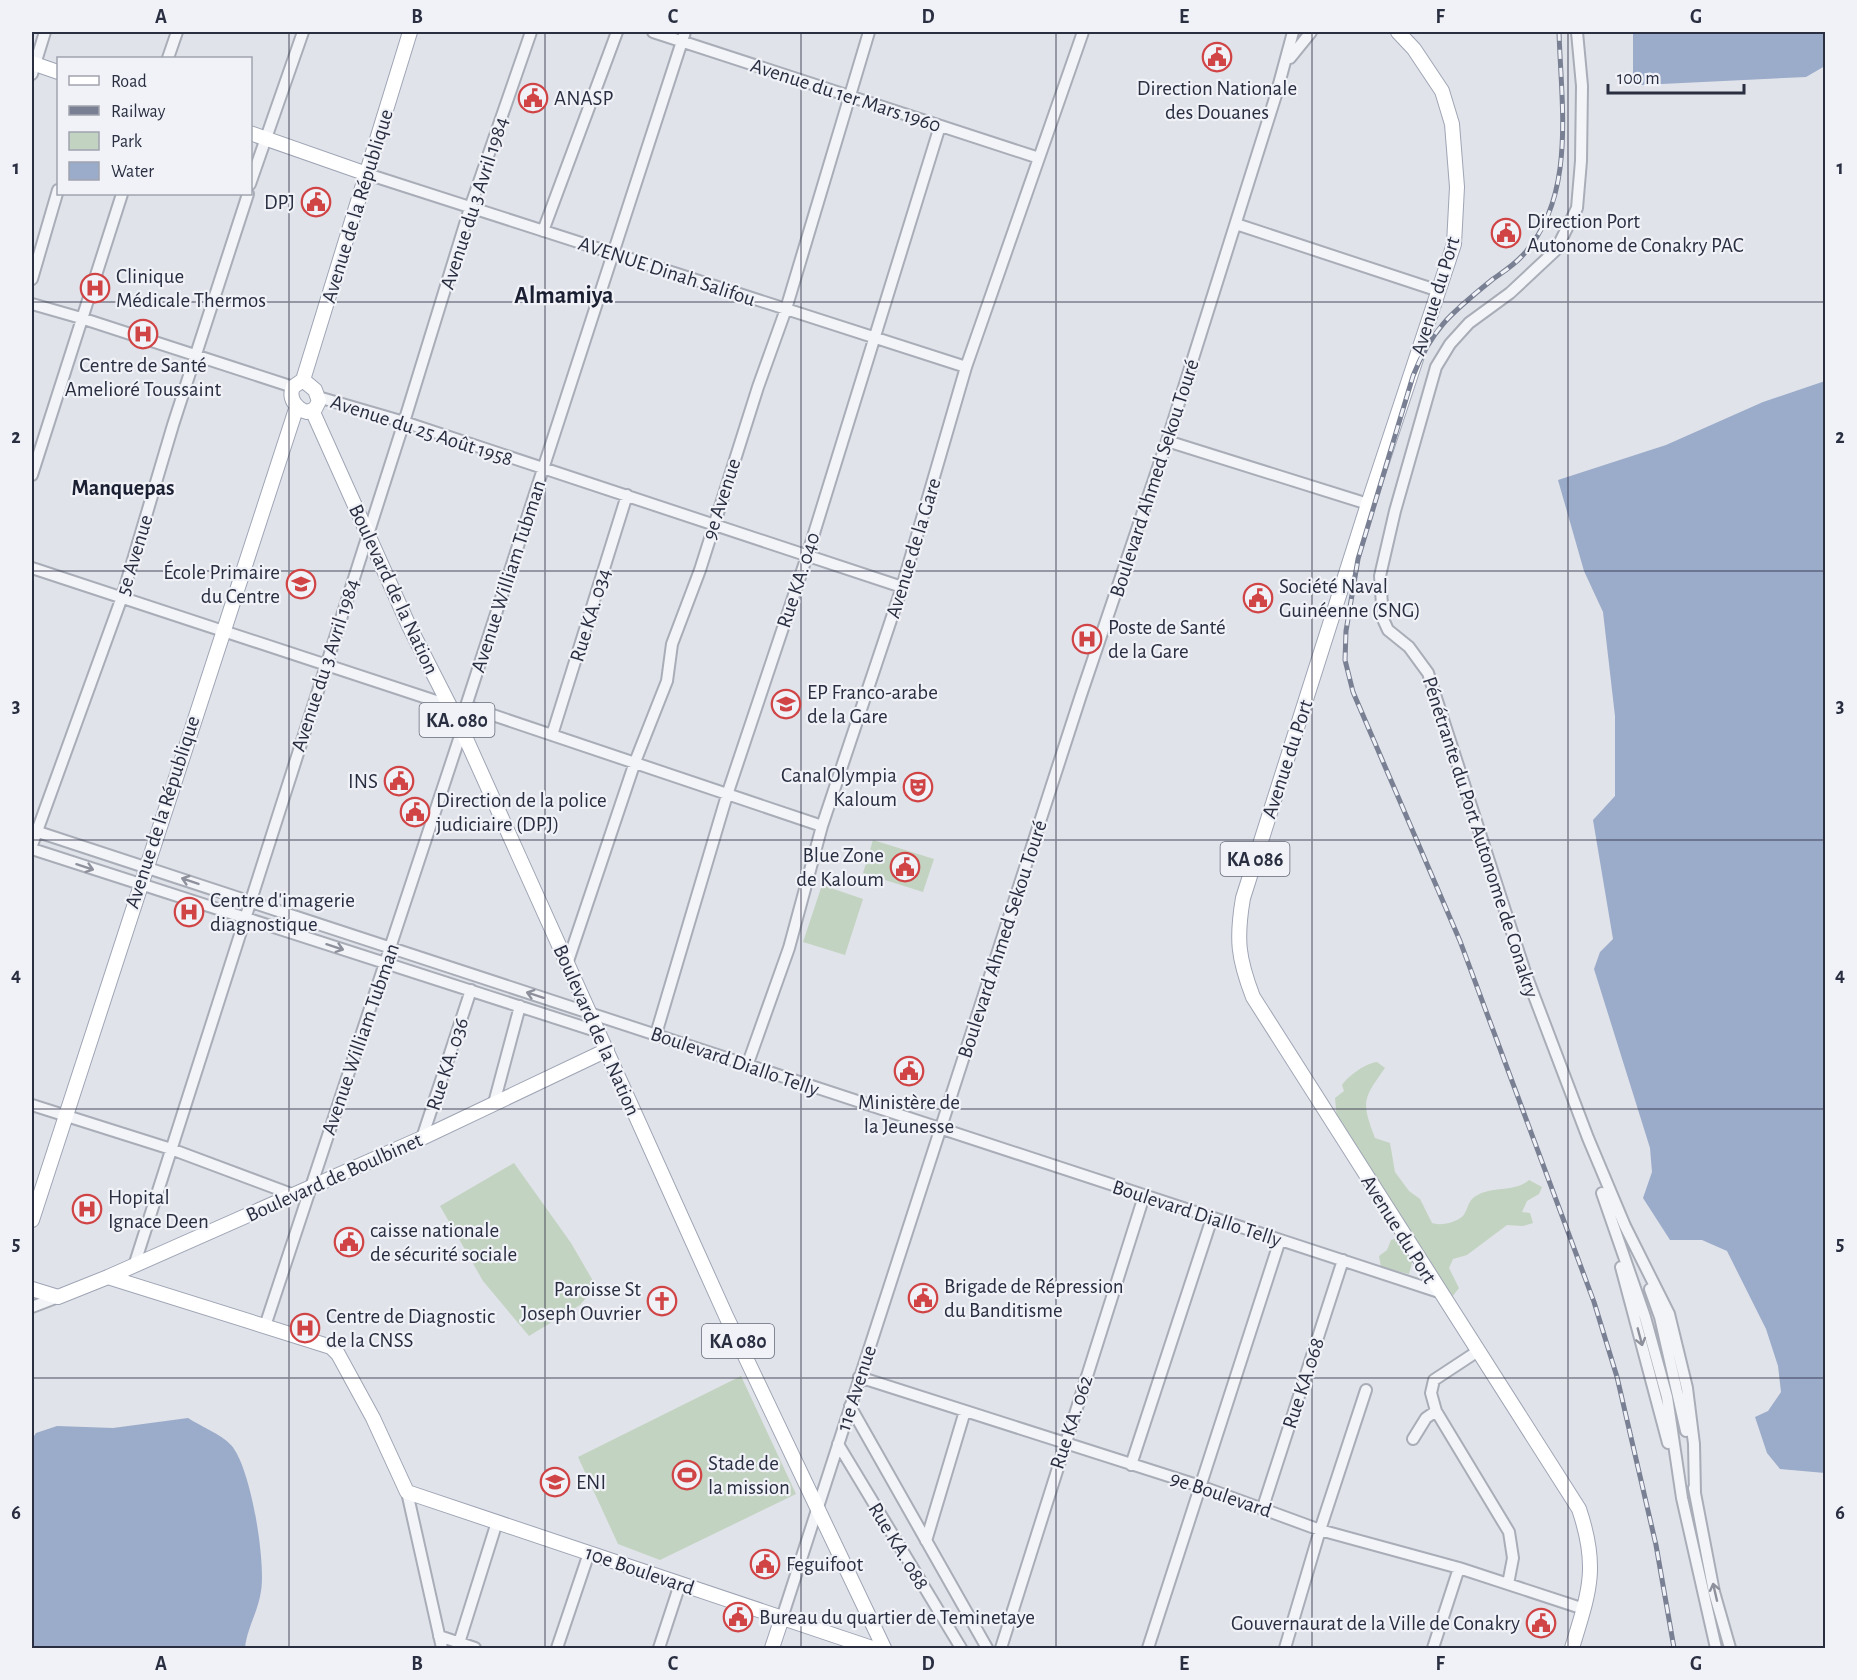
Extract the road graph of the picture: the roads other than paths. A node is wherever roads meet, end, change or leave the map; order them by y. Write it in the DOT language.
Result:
graph roads {
  1 [pos="45,32"];
  2 [pos="177,32"];
  3 [pos="303,32"];
  4 [pos="410,32"];
  5 [pos="531,32"];
  6 [pos="617,32"];
  7 [pos="653,32"];
  8 [pos="869,32"];
  9 [pos="1083,32"];
  10 [pos="1293,32"];
  11 [pos="1311,32"];
  12 [pos="1391,32"];
  13 [pos="1398,32"];
  14 [pos="1577,32"];
  15 [pos="684,37"];
  16 [pos="1414,49"];
  17 [pos="168,57"];
  18 [pos="1285,66"];
  19 [pos="32,67"];
  20 [pos="57,72"];
  21 [pos="849,96"];
  22 [pos="940,126"];
  23 [pos="252,135"];
  24 [pos="265,138"];
  25 [pos="1039,158"];
  26 [pos="367,174"];
  27 [pos="252,178"];
  28 [pos="57,193"];
  29 [pos="122,195"];
  30 [pos="248,195"];
  31 [pos="470,208"];
  32 [pos="1236,224"];
  33 [pos="543,231"];
  34 [pos="613,253"];
  35 [pos="32,279"];
  36 [pos="1439,291"];
  37 [pos="32,304"];
  38 [pos="786,309"];
  39 [pos="81,318"];
  40 [pos="876,338"];
  41 [pos="196,355"];
  42 [pos="966,367"];
  43 [pos="298,383"];
  44 [pos="318,397"];
  45 [pos="297,406"];
  46 [pos="312,410"];
  47 [pos="404,422"];
  48 [pos="1167,441"];
  49 [pos="543,468"];
  50 [pos="32,475"];
  51 [pos="627,495"];
  52 [pos="1368,504"];
  53 [pos="713,524"];
  54 [pos="368,535"];
  55 [pos="807,556"];
  56 [pos="32,568"];
  57 [pos="902,587"];
  58 [pos="122,597"];
  59 [pos="222,629"];
  60 [pos="326,663"];
  61 [pos="448,705"];
  62 [pos="466,706"];
  63 [pos="462,729"];
  64 [pos="552,735"];
  65 [pos="634,762"];
  66 [pos="727,795"];
  67 [pos="822,826"];
  68 [pos="34,831"];
  69 [pos="32,847"];
  70 [pos="145,866"];
  71 [pos="139,885"];
  72 [pos="250,902"];
  73 [pos="244,918"];
  74 [pos="391,947"];
  75 [pos="384,963"];
  76 [pos="567,964"];
  77 [pos="471,990"];
  78 [pos="520,1006"];
  79 [pos="590,1013"];
  80 [pos="599,1032"];
  81 [pos="656,1034"];
  82 [pos="607,1050"];
  83 [pos="747,1066"];
  84 [pos="494,1103"];
  85 [pos="32,1106"];
  86 [pos="66,1116"];
  87 [pos="940,1128"];
  88 [pos="422,1138"];
  89 [pos="1588,1138"];
  90 [pos="171,1149"];
  91 [pos="309,1188"];
  92 [pos="294,1195"];
  93 [pos="1144,1196"];
  94 [pos="1212,1218"];
  95 [pos="32,1220"];
  96 [pos="1280,1240"];
  97 [pos="1343,1260"];
  98 [pos="134,1266"];
  99 [pos="108,1277"];
  100 [pos="32,1289"];
  101 [pos="1439,1292"];
  102 [pos="58,1297"];
  103 [pos="32,1306"];
  104 [pos="265,1326"];
  105 [pos="1478,1351"];
  106 [pos="859,1377"];
  107 [pos="1366,1390"];
  108 [pos="850,1406"];
  109 [pos="965,1411"];
  110 [pos="1436,1411"];
  111 [pos="1413,1439"];
  112 [pos="1064,1443"];
  113 [pos="838,1444"];
  114 [pos="1131,1465"];
  115 [pos="1200,1486"];
  116 [pos="407,1492"];
  117 [pos="1263,1507"];
  118 [pos="817,1508"];
  119 [pos="497,1522"];
  120 [pos="1320,1530"];
  121 [pos="926,1541"];
  122 [pos="589,1553"];
  123 [pos="1459,1568"];
  124 [pos="680,1584"];
  125 [pos="1508,1584"];
  126 [pos="1584,1609"];
  127 [pos="782,1618"];
  128 [pos="439,1636"];
  129 [pos="459,1643"];
  130 [pos="442,1648"];
  131 [pos="475,1648"];
  132 [pos="557,1648"];
  133 [pos="659,1648"];
  134 [pos="772,1648"];
  135 [pos="872,1648"];
  136 [pos="884,1648"];
  137 [pos="961,1648"];
  138 [pos="987,1648"];
  139 [pos="1001,1648"];
  140 [pos="1148,1648"];
  141 [pos="1285,1648"];
  142 [pos="1433,1648"];
  143 [pos="1572,1648"];
  144 [pos="1716,1648"];
  145 [pos="1730,1648"];
  1 -- 19 [label="street"];
  2 -- 17 [label="street"];
  3 -- 24 [label="street"];
  4 -- 26 [label="main road, Avenue de la République"];
  5 -- 31 [label="street, Avenue du 3 Avril 1984"];
  6 -- 33 [label="street"];
  7 -- 15 [label="street, Avenue du 1er Mars 1960"];
  8 -- 21 [label="street, 9e Avenue"];
  9 -- 25 [label="street, Avenue de la Gare"];
  10 -- 18 [label="street, Boulevard Ahmed Sekou Touré"];
  11 -- 18 [label="street, Boulevard Ahmed Sekou Touré"];
  12 -- 16 [label="main road, Avenue du Port / KA 086"];
  13 -- 16 [label="main road, Avenue du Port / KA 086"];
  14 -- 89 [label="street, Pénétrante du Port Autonome de Conakry"];
  15 -- 21 [label="street, Avenue du 1er Mars 1960"];
  15 -- 34 [label="street, Avenue William Tubman"];
  16 -- 36 [label="main road, Avenue du Port / KA 086"];
  18 -- 32 [label="street, Boulevard Ahmed Sekou Touré"];
  19 -- 20 [label="main road"];
  21 -- 22 [label="street, Avenue du 1er Mars 1960"];
  21 -- 38 [label="street, 9e Avenue"];
  22 -- 25 [label="street, Avenue du 1er Mars 1960"];
  22 -- 40 [label="street, Rue KA. 040"];
  23 -- 24 [label="main road"];
  24 -- 26 [label="main road"];
  24 -- 27 [label="street"];
  25 -- 42 [label="street, Avenue de la Gare"];
  26 -- 31 [label="street, AVENUE Dinah Salifou"];
  26 -- 43 [label="main road, Avenue de la République"];
  28 -- 35 [label="street"];
  29 -- 39 [label="street"];
  30 -- 41 [label="street, 5e Avenue"];
  31 -- 33 [label="street, AVENUE Dinah Salifou"];
  31 -- 47 [label="street, Avenue du 3 Avril 1984"];
  32 -- 36 [label="street"];
  32 -- 48 [label="street, Boulevard Ahmed Sekou Touré"];
  33 -- 34 [label="street, AVENUE Dinah Salifou"];
  34 -- 38 [label="street, AVENUE Dinah Salifou"];
  34 -- 49 [label="street, Avenue William Tubman"];
  36 -- 52 [label="main road, Avenue du Port / KA 086"];
  37 -- 39 [label="street"];
  38 -- 40 [label="street, AVENUE Dinah Salifou"];
  38 -- 53 [label="street, 9e Avenue"];
  39 -- 41 [label="street"];
  39 -- 50 [label="street"];
  40 -- 42 [label="street, AVENUE Dinah Salifou"];
  40 -- 55 [label="street, Rue KA. 040"];
  41 -- 43 [label="street"];
  41 -- 58 [label="street, 5e Avenue"];
  42 -- 57 [label="street, Avenue de la Gare"];
  43 -- 44 [label="main road"];
  43 -- 45 [label="main road"];
  44 -- 46 [label="main road"];
  44 -- 47 [label="street, Avenue du 25 Août 1958"];
  45 -- 46 [label="main road"];
  45 -- 59 [label="main road, Avenue de la République"];
  46 -- 54 [label="main road, Boulevard de la Nation / KA. 080"];
  47 -- 49 [label="street, Avenue du 25 Août 1958"];
  47 -- 54 [label="street, Avenue du 3 Avril 1984"];
  48 -- 52 [label="street"];
  48 -- 87 [label="street, Boulevard Ahmed Sekou Touré"];
  49 -- 51 [label="street, Avenue du 25 Août 1958"];
  49 -- 62 [label="street, Avenue William Tubman"];
  51 -- 53 [label="street, Avenue du 25 Août 1958"];
  51 -- 64 [label="street, Rue KA. 034"];
  52 -- 101 [label="main road, Avenue du Port / KA 086"];
  53 -- 55 [label="street, Avenue du 25 Août 1958"];
  53 -- 65 [label="street, 9e Avenue"];
  54 -- 60 [label="street, Avenue du 3 Avril 1984"];
  54 -- 61 [label="main road, Boulevard de la Nation / KA. 080"];
  55 -- 57 [label="street, Avenue du 25 Août 1958"];
  55 -- 66 [label="street, Rue KA. 040"];
  56 -- 58 [label="street"];
  57 -- 67 [label="street, Avenue de la Gare"];
  58 -- 59 [label="street"];
  58 -- 68 [label="street, 5e Avenue"];
  59 -- 60 [label="street"];
  59 -- 70 [label="main road, Avenue de la République"];
  60 -- 61 [label="street"];
  60 -- 72 [label="street, Avenue du 3 Avril 1984"];
  61 -- 63 [label="main road, Boulevard de la Nation / KA. 080"];
  62 -- 63 [label="street, Avenue William Tubman"];
  62 -- 64 [label="street"];
  63 -- 74 [label="street, Avenue William Tubman"];
  63 -- 76 [label="main road, Boulevard de la Nation / KA. 080"];
  64 -- 65 [label="street"];
  65 -- 66 [label="street"];
  65 -- 76 [label="street, 9e Avenue"];
  66 -- 67 [label="street"];
  66 -- 81 [label="street, Rue KA. 040"];
  67 -- 83 [label="street, Avenue de la Gare"];
  68 -- 69 [label="street, 5e Avenue"];
  68 -- 70 [label="street, Boulevard Diallo Telly"];
  69 -- 71 [label="street, one-way"];
  70 -- 71 [label="main road, Avenue de la République"];
  72 -- 70 [label="street, Boulevard Diallo Telly, one-way"];
  71 -- 73 [label="street"];
  71 -- 86 [label="main road, Avenue de la République"];
  72 -- 73 [label="street, Avenue du 3 Avril 1984"];
  72 -- 74 [label="street, Boulevard Diallo Telly"];
  73 -- 75 [label="street, one-way"];
  73 -- 90 [label="street, Avenue du 3 Avril 1984"];
  74 -- 75 [label="street, Avenue William Tubman"];
  79 -- 74 [label="street, Boulevard Diallo Telly, one-way"];
  75 -- 77 [label="street"];
  75 -- 91 [label="street, Avenue William Tubman"];
  76 -- 79 [label="main road, Boulevard de la Nation / KA. 080"];
  77 -- 78 [label="street"];
  77 -- 88 [label="street, Rue KA. 036"];
  78 -- 80 [label="street"];
  78 -- 84 [label="street"];
  79 -- 80 [label="main road, Boulevard de la Nation / KA. 080"];
  79 -- 81 [label="street, Boulevard Diallo Telly"];
  80 -- 82 [label="main road, Boulevard de la Nation / KA 080"];
  81 -- 83 [label="street, Boulevard Diallo Telly"];
  82 -- 84 [label="main road, Boulevard de Boulbinet"];
  82 -- 118 [label="main road, Boulevard de la Nation / KA 080"];
  83 -- 87 [label="street, Boulevard Diallo Telly"];
  84 -- 88 [label="main road, Boulevard de Boulbinet"];
  85 -- 86 [label="street"];
  86 -- 90 [label="street"];
  86 -- 95 [label="main road, Avenue de la République"];
  87 -- 93 [label="street, Boulevard Diallo Telly"];
  87 -- 106 [label="street, 11e Avenue"];
  88 -- 91 [label="main road, Boulevard de Boulbinet"];
  89 -- 144 [label="street, one-way"];
  145 -- 89 [label="street, one-way"];
  90 -- 92 [label="street"];
  90 -- 98 [label="street, Avenue du 3 Avril 1984"];
  91 -- 92 [label="main road, Boulevard de Boulbinet"];
  91 -- 104 [label="street, Avenue William Tubman"];
  92 -- 98 [label="main road, Boulevard de Boulbinet"];
  93 -- 94 [label="street, Boulevard Diallo Telly"];
  93 -- 112 [label="street, Rue KA. 062"];
  94 -- 96 [label="street, Boulevard Diallo Telly"];
  94 -- 114 [label="street"];
  96 -- 97 [label="street, Boulevard Diallo Telly"];
  96 -- 115 [label="street"];
  97 -- 101 [label="street, Boulevard Diallo Telly"];
  97 -- 117 [label="street, Rue KA.068"];
  98 -- 99 [label="main road, Boulevard de Boulbinet"];
  99 -- 102 [label="main road, Boulevard de Boulbinet"];
  99 -- 104 [label="main road"];
  100 -- 102 [label="main road"];
  101 -- 105 [label="main road, Avenue du Port / KA 086"];
  102 -- 103 [label="street"];
  104 -- 116 [label="main road"];
  105 -- 110 [label="street"];
  105 -- 126 [label="main road, Avenue du Port / KA 086"];
  106 -- 108 [label="street, 11e Avenue"];
  106 -- 109 [label="street, 9e Boulevard"];
  107 -- 120 [label="street"];
  108 -- 113 [label="street, 11e Avenue"];
  108 -- 121 [label="street"];
  109 -- 112 [label="street, 9e Boulevard"];
  109 -- 121 [label="street"];
  110 -- 111 [label="street"];
  110 -- 125 [label="street"];
  112 -- 114 [label="street, 9e Boulevard"];
  112 -- 139 [label="street, Rue KA. 062"];
  113 -- 118 [label="street, 11e Avenue"];
  113 -- 137 [label="street, Rue KA. 088"];
  114 -- 115 [label="street, 9e Boulevard"];
  115 -- 117 [label="street, 9e Boulevard"];
  115 -- 140 [label="street"];
  116 -- 119 [label="main road, 10e Boulevard"];
  116 -- 128 [label="street"];
  117 -- 120 [label="street, 9e Boulevard"];
  118 -- 127 [label="street, 11e Avenue"];
  118 -- 136 [label="main road, Boulevard de la Nation / KA 080"];
  119 -- 122 [label="main road, 10e Boulevard"];
  119 -- 129 [label="street"];
  120 -- 123 [label="street, 9e Boulevard"];
  120 -- 141 [label="street"];
  121 -- 138 [label="street"];
  122 -- 124 [label="main road, 10e Boulevard"];
  122 -- 132 [label="street"];
  123 -- 125 [label="street, 9e Boulevard"];
  123 -- 142 [label="street"];
  124 -- 127 [label="main road, 10e Boulevard"];
  124 -- 133 [label="street"];
  125 -- 126 [label="street, 9e Boulevard"];
  126 -- 143 [label="main road, Avenue du Port / KA 086"];
  127 -- 134 [label="main road, 11e Avenue"];
  127 -- 135 [label="main road, 10e Boulevard"];
  128 -- 129 [label="street"];
  128 -- 130 [label="street"];
  129 -- 131 [label="street"];
}
